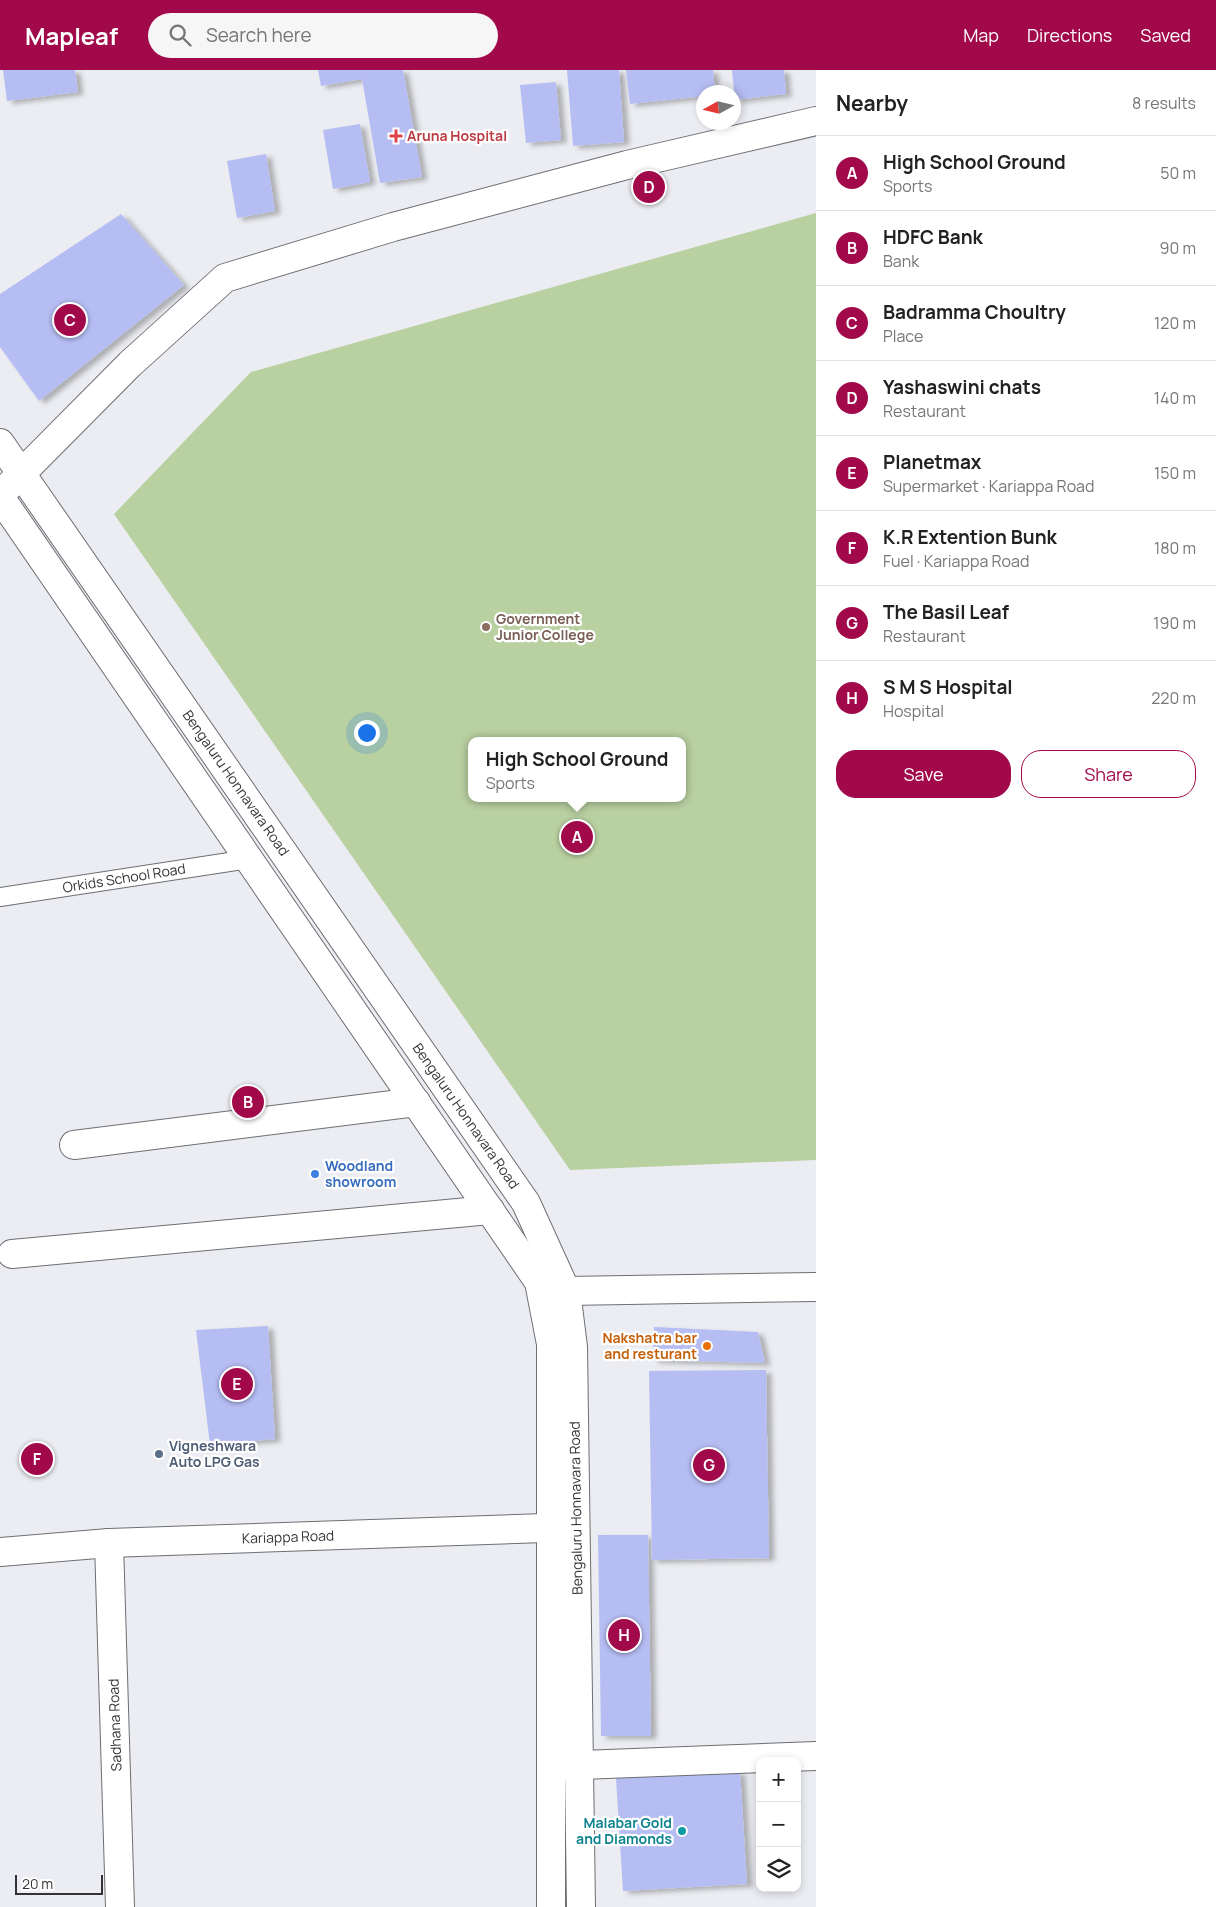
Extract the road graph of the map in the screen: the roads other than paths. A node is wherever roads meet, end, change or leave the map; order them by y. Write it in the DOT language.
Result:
graph roads {
  1 [pos="816,121"];
  2 [pos="0,443"];
  3 [pos="22,474"];
  4 [pos="0,496"];
  5 [pos="249,859"];
  6 [pos="0,897"];
  7 [pos="416,1102"];
  8 [pos="74,1145"];
  9 [pos="490,1210"];
  10 [pos="12,1254"];
  11 [pos="816,1287"];
  12 [pos="566,1291"];
  13 [pos="564,1527"];
  14 [pos="109,1543"];
  15 [pos="0,1552"];
  16 [pos="816,1756"];
  17 [pos="551,1766"];
  18 [pos="579,1766"];
  19 [pos="120,1907"];
  20 [pos="551,1907"];
  21 [pos="581,1907"];
  1 -- 3 [label="main road"];
  2 -- 3 [label="main road, Bengaluru Honnavara Road"];
  3 -- 4 [label="main road"];
  3 -- 12 [label="main road, Bengaluru Honnavara Road"];
  4 -- 5 [label="main road, Bengaluru Honnavara Road"];
  5 -- 6 [label="lane, Orkids School Road"];
  5 -- 7 [label="main road, Bengaluru Honnavara Road"];
  7 -- 8 [label="main road"];
  7 -- 9 [label="main road, Bengaluru Honnavara Road"];
  9 -- 10 [label="main road"];
  9 -- 13 [label="main road, Bengaluru Honnavara Road"];
  11 -- 12 [label="main road"];
  12 -- 13 [label="main road, Bengaluru Honnavara Road"];
  13 -- 14 [label="main road, Kariappa Road"];
  13 -- 17 [label="main road, Bengaluru Honnavara Road"];
  13 -- 18 [label="main road, Bengaluru Honnavara Road"];
  14 -- 15 [label="main road, Kariappa Road"];
  14 -- 19 [label="main road, Sadhana Road"];
  16 -- 18 [label="main road"];
  17 -- 18 [label="main road"];
  17 -- 20 [label="main road, Bengaluru Honnavara Road"];
  18 -- 21 [label="main road, Bengaluru Honnavara Road"];
}
